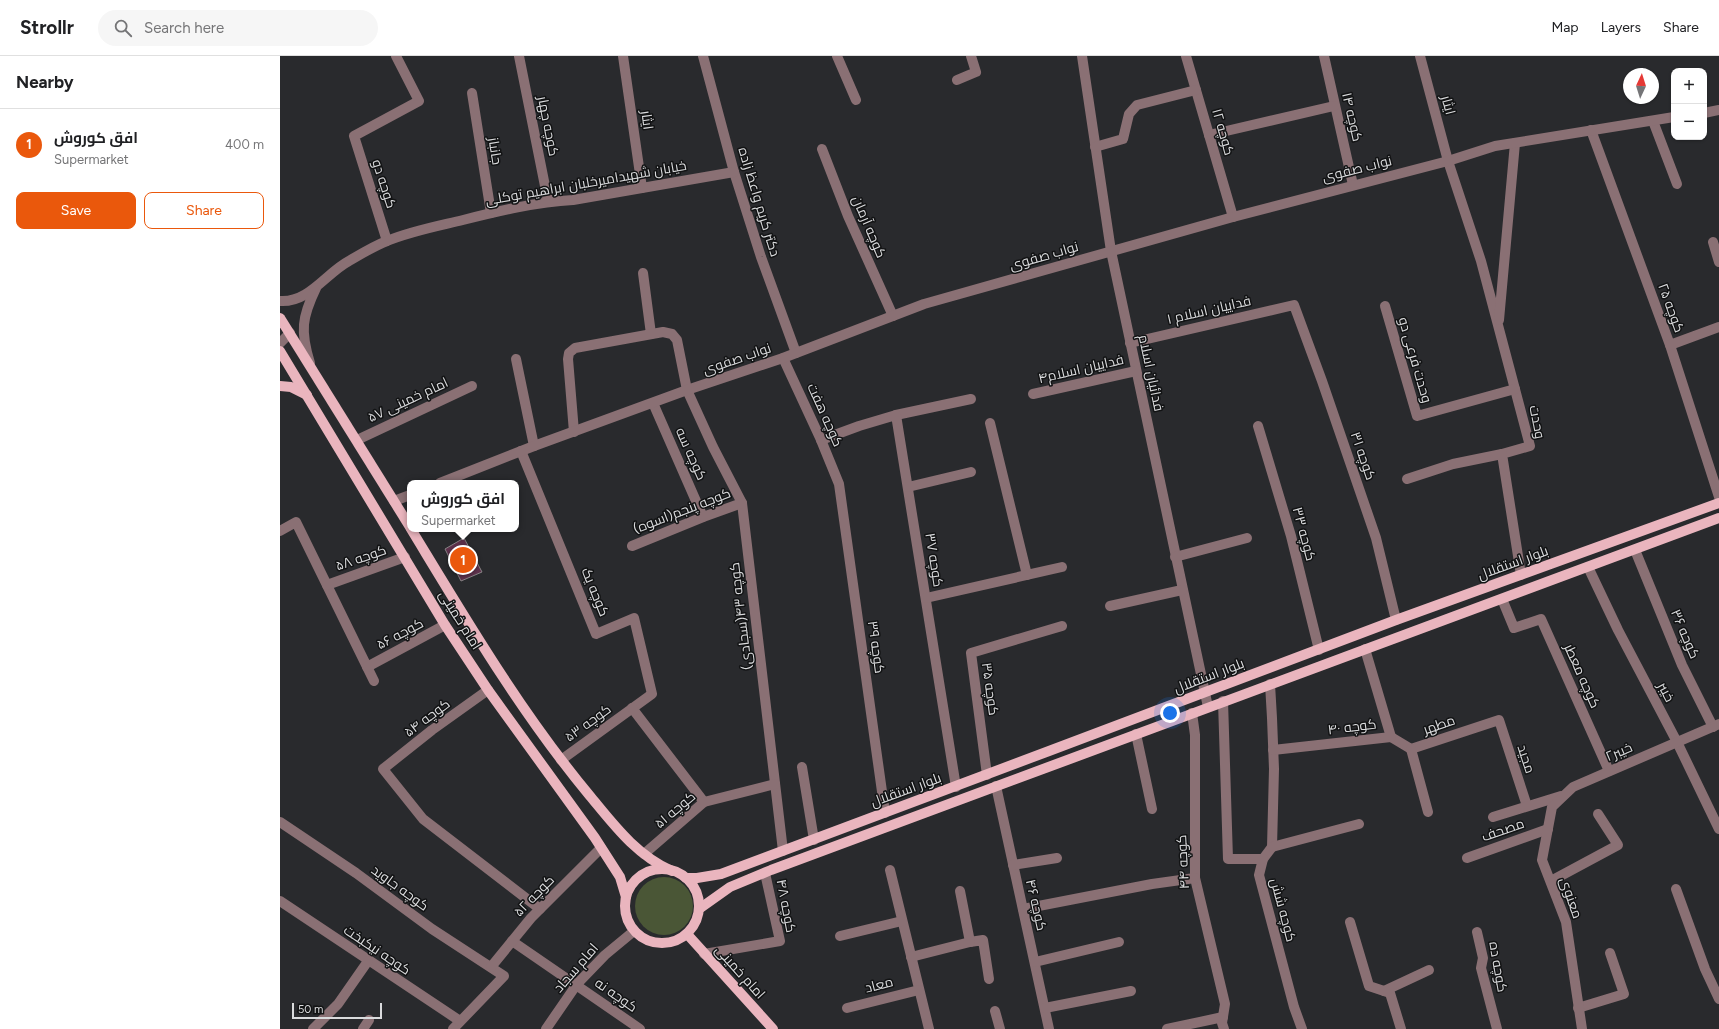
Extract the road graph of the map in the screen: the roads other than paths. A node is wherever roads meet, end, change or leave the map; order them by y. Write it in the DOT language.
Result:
graph roads {
  1 [pos="396,56"];
  2 [pos="519,56"];
  3 [pos="623,56"];
  4 [pos="703,56"];
  5 [pos="837,56"];
  6 [pos="971,56"];
  7 [pos="1082,56"];
  8 [pos="1186,56"];
  9 [pos="1324,56"];
  10 [pos="1420,56"];
  11 [pos="956,80"];
  12 [pos="1196,90"];
  13 [pos="472,93"];
  14 [pos="856,100"];
  15 [pos="1334,106"];
  16 [pos="1719,110"];
  17 [pos="1707,112"];
  18 [pos="1671,118"];
  19 [pos="1653,121"];
  20 [pos="1590,130"];
  21 [pos="1209,135"];
  22 [pos="1515,143"];
  23 [pos="1095,147"];
  24 [pos="822,149"];
  25 [pos="1448,161"];
  26 [pos="734,172"];
  27 [pos="1353,184"];
  28 [pos="1677,184"];
  29 [pos="642,188"];
  30 [pos="548,201"];
  31 [pos="491,213"];
  32 [pos="1233,217"];
  33 [pos="387,241"];
  34 [pos="1713,242"];
  35 [pos="1111,251"];
  36 [pos="1719,262"];
  37 [pos="643,273"];
  38 [pos="316,288"];
  39 [pos="280,300"];
  40 [pos="1294,305"];
  41 [pos="1385,306"];
  42 [pos="893,316"];
  43 [pos="280,318"];
  44 [pos="1719,327"];
  45 [pos="1499,328"];
  46 [pos="290,333"];
  47 [pos="651,334"];
  48 [pos="280,343"];
  49 [pos="1130,343"];
  50 [pos="1670,345"];
  51 [pos="280,351"];
  52 [pos="796,353"];
  53 [pos="783,358"];
  54 [pos="516,359"];
  55 [pos="311,367"];
  56 [pos="1136,371"];
  57 [pos="280,386"];
  58 [pos="472,386"];
  59 [pos="1515,389"];
  60 [pos="687,390"];
  61 [pos="307,394"];
  62 [pos="1033,394"];
  63 [pos="971,399"];
  64 [pos="653,403"];
  65 [pos="896,415"];
  66 [pos="990,423"];
  67 [pos="1258,426"];
  68 [pos="574,432"];
  69 [pos="357,440"];
  70 [pos="821,440"];
  71 [pos="534,446"];
  72 [pos="521,451"];
  73 [pos="1502,454"];
  74 [pos="972,472"];
  75 [pos="1407,479"];
  76 [pos="448,480"];
  77 [pos="839,484"];
  78 [pos="908,487"];
  79 [pos="407,496"];
  80 [pos="1719,497"];
  81 [pos="394,501"];
  82 [pos="742,503"];
  83 [pos="1719,503"];
  84 [pos="703,516"];
  85 [pos="1719,518"];
  86 [pos="407,522"];
  87 [pos="280,531"];
  88 [pos="413,532"];
  89 [pos="1247,538"];
  90 [pos="632,546"];
  91 [pos="1635,550"];
  92 [pos="405,557"];
  93 [pos="1175,557"];
  94 [pos="1062,566"];
  95 [pos="1588,567"];
  96 [pos="1027,575"];
  97 [pos="1521,575"];
  98 [pos="327,584"];
  99 [pos="1182,590"];
  100 [pos="926,598"];
  101 [pos="1502,599"];
  102 [pos="1110,606"];
  103 [pos="1396,620"];
  104 [pos="445,625"];
  105 [pos="1062,626"];
  106 [pos="1365,649"];
  107 [pos="1318,650"];
  108 [pos="367,667"];
  109 [pos="374,680"];
  110 [pos="1270,684"];
  111 [pos="488,690"];
  112 [pos="1204,693"];
  113 [pos="1223,702"];
  114 [pos="1208,707"];
  115 [pos="632,708"];
  116 [pos="1192,713"];
  117 [pos="1499,720"];
  118 [pos="1716,725"];
  119 [pos="1136,734"];
  120 [pos="1391,737"];
  121 [pos="1677,742"];
  122 [pos="1411,749"];
  123 [pos="1273,750"];
  124 [pos="561,760"];
  125 [pos="802,767"];
  126 [pos="1609,771"];
  127 [pos="988,775"];
  128 [pos="775,784"];
  129 [pos="996,786"];
  130 [pos="956,787"];
  131 [pos="1573,787"];
  132 [pos="1564,796"];
  133 [pos="704,802"];
  134 [pos="1527,806"];
  135 [pos="1152,809"];
  136 [pos="1428,812"];
  137 [pos="885,813"];
  138 [pos="1598,814"];
  139 [pos="1492,818"];
  140 [pos="280,822"];
  141 [pos="1359,824"];
  142 [pos="1548,829"];
  143 [pos="1719,829"];
  144 [pos="814,840"];
  145 [pos="1272,847"];
  146 [pos="601,848"];
  147 [pos="783,851"];
  148 [pos="644,854"];
  149 [pos="1057,858"];
  150 [pos="1467,858"];
  151 [pos="1263,859"];
  152 [pos="1013,865"];
  153 [pos="890,870"];
  154 [pos="672,871"];
  155 [pos="764,873"];
  156 [pos="686,878"];
  157 [pos="1195,878"];
  158 [pos="1550,881"];
  159 [pos="1676,889"];
  160 [pos="960,891"];
  161 [pos="626,897"];
  162 [pos="280,901"];
  163 [pos="540,909"];
  164 [pos="699,909"];
  165 [pos="1023,909"];
  166 [pos="902,921"];
  167 [pos="1350,922"];
  168 [pos="634,931"];
  169 [pos="1477,932"];
  170 [pos="687,934"];
  171 [pos="840,936"];
  172 [pos="512,941"];
  173 [pos="970,942"];
  174 [pos="1120,942"];
  175 [pos="1610,953"];
  176 [pos="704,954"];
  177 [pos="911,957"];
  178 [pos="368,961"];
  179 [pos="1035,962"];
  180 [pos="491,967"];
  181 [pos="1429,970"];
  182 [pos="990,979"];
  183 [pos="577,984"];
  184 [pos="919,990"];
  185 [pos="1131,991"];
  186 [pos="1384,991"];
  187 [pos="1719,999"];
  188 [pos="846,1008"];
  189 [pos="1045,1008"];
  190 [pos="1578,1008"];
  191 [pos="995,1011"];
  192 [pos="1223,1017"];
  193 [pos="369,1020"];
  194 [pos="460,1021"];
  195 [pos="313,1029"];
  196 [pos="362,1029"];
  197 [pos="453,1029"];
  198 [pos="546,1029"];
  199 [pos="640,1029"];
  200 [pos="773,1029"];
  201 [pos="929,1029"];
  202 [pos="1000,1029"];
  203 [pos="1049,1029"];
  204 [pos="1167,1029"];
  205 [pos="1224,1029"];
  206 [pos="1302,1029"];
  207 [pos="1401,1029"];
  208 [pos="1497,1029"];
  209 [pos="1582,1029"];
  1 -- 33 [label="street, کوچه دو"];
  2 -- 30 [label="street, کوچه چهار"];
  3 -- 29 [label="street, ایثار"];
  4 -- 26 [label="street, دکتر کریم واعظ زاده"];
  5 -- 14 [label="street"];
  6 -- 11 [label="street"];
  7 -- 23 [label="street, فدائیان اسلام"];
  8 -- 12 [label="street, کوچه ۱۲"];
  9 -- 15 [label="street, کوچه ۱۴"];
  10 -- 25 [label="street, ایثار"];
  12 -- 21 [label="street, کوچه ۱۲"];
  12 -- 23 [label="street"];
  13 -- 31 [label="street, جانباز"];
  15 -- 21 [label="street"];
  15 -- 27 [label="street, کوچه ۱۴"];
  16 -- 17 [label="street"];
  18 -- 19 [label="street, نواب صفوی"];
  19 -- 20 [label="street, نواب صفوی"];
  19 -- 28 [label="street"];
  20 -- 22 [label="street, نواب صفوی"];
  20 -- 50 [label="street, کوچه ۲۵"];
  21 -- 32 [label="street, کوچه ۱۲"];
  22 -- 25 [label="street, نواب صفوی"];
  22 -- 45 [label="street, وحدت"];
  23 -- 35 [label="street, فدائیان اسلام"];
  24 -- 42 [label="street, کوچه آرمان"];
  25 -- 27 [label="street, نواب صفوی"];
  25 -- 45 [label="street, وحدت"];
  26 -- 29 [label="street, خیابان شهیدامیرخلبان ابراهیم توکلی"];
  26 -- 52 [label="street, دکتر کریم واعظ زاده"];
  27 -- 32 [label="street, نواب صفوی"];
  29 -- 30 [label="street, خیابان شهیدامیرخلبان ابراهیم توکلی"];
  30 -- 31 [label="street, خیابان شهیدامیرخلبان ابراهیم توکلی"];
  31 -- 33 [label="street, خیابان شهیدامیرخلبان ابراهیم توکلی"];
  32 -- 35 [label="street, نواب صفوی"];
  33 -- 38 [label="street, خیابان شهیدامیرخلبان ابراهیم توکلی"];
  34 -- 36 [label="street"];
  35 -- 42 [label="street, نواب صفوی"];
  35 -- 49 [label="street, فدائیان اسلام"];
  37 -- 47 [label="street"];
  38 -- 39 [label="street"];
  38 -- 55 [label="street"];
  40 -- 49 [label="street, فداییان اسلام ۱"];
  40 -- 103 [label="street, کوچه ۳۱"];
  41 -- 59 [label="street, وحدت فرعی دو"];
  42 -- 52 [label="street, نواب صفوی"];
  43 -- 46 [label="main road, امام خمینی"];
  44 -- 50 [label="street"];
  45 -- 59 [label="street, وحدت"];
  46 -- 48 [label="street"];
  46 -- 55 [label="main road, امام خمینی"];
  47 -- 60 [label="street, کوچه ۴۳(سجادی)"];
  47 -- 68 [label="street"];
  49 -- 56 [label="street, فدائیان اسلام"];
  50 -- 80 [label="street, کوچه ۲۵"];
  51 -- 61 [label="main road, امام خمینی"];
  52 -- 53 [label="street, نواب صفوی"];
  53 -- 60 [label="street, نواب صفوی"];
  53 -- 70 [label="street, کوچه هفت"];
  54 -- 71 [label="street"];
  55 -- 69 [label="main road, امام خمینی"];
  56 -- 62 [label="street, فداییان اسلام۴"];
  56 -- 93 [label="street, فدائیان اسلام"];
  57 -- 61 [label="main road"];
  58 -- 69 [label="street, امام خمینی ۵۷"];
  59 -- 73 [label="street, وحدت"];
  60 -- 64 [label="street, نواب صفوی"];
  60 -- 82 [label="street, کوچه ۴۳(سجادی)"];
  61 -- 92 [label="main road, امام خمینی"];
  63 -- 65 [label="street"];
  64 -- 68 [label="street, نواب صفوی"];
  64 -- 84 [label="street, کوچه سه"];
  65 -- 70 [label="street"];
  65 -- 78 [label="street, کوچه ۳۷"];
  66 -- 96 [label="street"];
  67 -- 107 [label="street, کوچه ۳۳"];
  68 -- 71 [label="street, نواب صفوی"];
  69 -- 81 [label="main road, امام خمینی"];
  70 -- 77 [label="street, کوچه هفت"];
  71 -- 72 [label="street, نواب صفوی"];
  72 -- 76 [label="street, نواب صفوی"];
  72 -- 115 [label="street, کوچه یک"];
  73 -- 75 [label="street"];
  73 -- 97 [label="street"];
  74 -- 78 [label="street"];
  77 -- 137 [label="street, کوچه ۳۹"];
  78 -- 100 [label="street, کوچه ۳۷"];
  79 -- 81 [label="street"];
  81 -- 86 [label="main road, امام خمینی"];
  82 -- 84 [label="street, کوچه پنجم(اسوه)"];
  82 -- 128 [label="street, کوچه ۴۳(سجادی)"];
  83 -- 97 [label="main road, بلوار استقلال"];
  84 -- 90 [label="street, کوچه پنجم(اسوه)"];
  85 -- 91 [label="main road, بلوار استقلال"];
  87 -- 98 [label="street"];
  88 -- 124 [label="main road, امام خمینی"];
  89 -- 93 [label="street"];
  91 -- 95 [label="main road, بلوار استقلال"];
  91 -- 118 [label="street, کوچه ۳۶"];
  92 -- 98 [label="street, کوچه ۵۸"];
  92 -- 104 [label="main road, امام خمینی"];
  93 -- 99 [label="street, فدائیان اسلام"];
  94 -- 96 [label="street"];
  95 -- 101 [label="main road, بلوار استقلال"];
  95 -- 121 [label="street, خیبر"];
  96 -- 100 [label="street"];
  97 -- 103 [label="main road, بلوار استقلال"];
  98 -- 108 [label="street"];
  99 -- 102 [label="street"];
  99 -- 112 [label="street, فدائیان اسلام"];
  100 -- 130 [label="street, کوچه ۳۷"];
  101 -- 106 [label="main road, بلوار استقلال"];
  101 -- 126 [label="street, کوچه معطر"];
  103 -- 107 [label="main road, بلوار استقلال"];
  104 -- 108 [label="street, کوچه ۵۶"];
  104 -- 111 [label="main road, امام خمینی"];
  105 -- 127 [label="street, کوچه ۳۵"];
  106 -- 110 [label="main road, بلوار استقلال"];
  106 -- 120 [label="street, کوچه ۴۰"];
  107 -- 112 [label="main road, بلوار استقلال"];
  108 -- 109 [label="street"];
  110 -- 113 [label="main road, بلوار استقلال"];
  110 -- 123 [label="street"];
  111 -- 146 [label="main road, امام خمینی"];
  111 -- 163 [label="street, کوچه ۵۴"];
  112 -- 114 [label="street, فدائیان اسلام"];
  112 -- 127 [label="main road, بلوار استقلال"];
  113 -- 114 [label="main road, بلوار استقلال"];
  113 -- 151 [label="street"];
  114 -- 116 [label="main road, بلوار استقلال"];
  115 -- 124 [label="street, کوچه ۵۳"];
  115 -- 133 [label="street"];
  116 -- 119 [label="main road, بلوار استقلال"];
  116 -- 157 [label="street, کوچه ۴۴"];
  117 -- 122 [label="street, مطهر"];
  117 -- 134 [label="street, مجید"];
  118 -- 121 [label="street, خیبر۲"];
  119 -- 129 [label="main road, بلوار استقلال"];
  119 -- 135 [label="street"];
  120 -- 122 [label="street, مطهر"];
  120 -- 123 [label="street, کوچه ۴۰"];
  121 -- 126 [label="street, خیبر۲"];
  121 -- 143 [label="street, خیبر"];
  122 -- 136 [label="street"];
  123 -- 145 [label="street"];
  124 -- 148 [label="main road, امام خمینی"];
  125 -- 144 [label="street"];
  126 -- 131 [label="street, خیبر۲"];
  127 -- 130 [label="main road, بلوار استقلال"];
  128 -- 133 [label="street, کوچه ۵۱"];
  128 -- 147 [label="street, کوچه ۴۳(سجادی)"];
  129 -- 152 [label="street, کوچه ۴۶"];
  129 -- 155 [label="main road, بلوار استقلال"];
  130 -- 137 [label="main road, بلوار استقلال"];
  131 -- 132 [label="street, معنوی"];
  132 -- 134 [label="street"];
  132 -- 142 [label="street, معنوی"];
  133 -- 148 [label="street, کوچه ۵۱"];
  134 -- 139 [label="street"];
  137 -- 144 [label="main road, بلوار استقلال"];
  138 -- 158 [label="street"];
  140 -- 180 [label="street, کوچه جاوید"];
  141 -- 145 [label="street"];
  142 -- 150 [label="street, مصحف"];
  142 -- 158 [label="street, معنوی"];
  144 -- 147 [label="main road, بلوار استقلال"];
  145 -- 151 [label="street, کوچه شش"];
  146 -- 161 [label="main road, امام خمینی"];
  146 -- 163 [label="street, کوچه ۵۲"];
  147 -- 156 [label="main road, بلوار استقلال"];
  148 -- 154 [label="main road, امام خمینی"];
  149 -- 152 [label="street"];
  151 -- 206 [label="street, کوچه شش"];
  152 -- 165 [label="street, کوچه ۴۶"];
  153 -- 166 [label="street"];
  154 -- 156 [label="main road"];
  154 -- 161 [label="main road"];
  155 -- 164 [label="main road, بلوار استقلال"];
  155 -- 176 [label="street, کوچه ۴۸"];
  156 -- 164 [label="main road"];
  157 -- 165 [label="street"];
  157 -- 192 [label="street, کوچه ۴۴"];
  158 -- 190 [label="street, معنوی"];
  159 -- 187 [label="street"];
  160 -- 173 [label="street"];
  161 -- 168 [label="main road"];
  162 -- 178 [label="street, کوچه نیکبخت"];
  163 -- 172 [label="street, کوچه ۵۲"];
  164 -- 170 [label="main road"];
  165 -- 179 [label="street, کوچه ۴۶"];
  166 -- 171 [label="street"];
  166 -- 177 [label="street"];
  167 -- 186 [label="street"];
  168 -- 170 [label="main road"];
  168 -- 183 [label="street, امام سجاد"];
  169 -- 208 [label="street, کوچه ده"];
  170 -- 176 [label="main road, امام خمینی"];
  172 -- 180 [label="street, کوچه ۵۲"];
  172 -- 183 [label="street, کوچه نه"];
  173 -- 177 [label="street"];
  173 -- 182 [label="street"];
  174 -- 179 [label="street"];
  175 -- 190 [label="street"];
  176 -- 200 [label="main road, امام خمینی"];
  177 -- 184 [label="street"];
  178 -- 194 [label="street, کوچه نیکبخت"];
  178 -- 195 [label="street"];
  179 -- 189 [label="street, کوچه ۴۶"];
  180 -- 194 [label="street, کوچه جاوید"];
  181 -- 186 [label="street"];
  183 -- 198 [label="street, امام سجاد"];
  183 -- 199 [label="street, کوچه نه"];
  184 -- 188 [label="street, معاد"];
  184 -- 201 [label="street"];
  185 -- 189 [label="street"];
  186 -- 207 [label="street"];
  189 -- 203 [label="street, کوچه ۴۶"];
  190 -- 209 [label="street, معنوی"];
  191 -- 202 [label="street"];
  192 -- 204 [label="street"];
  192 -- 205 [label="street, کوچه ۴۴"];
  193 -- 196 [label="street"];
  194 -- 197 [label="street"];
}
